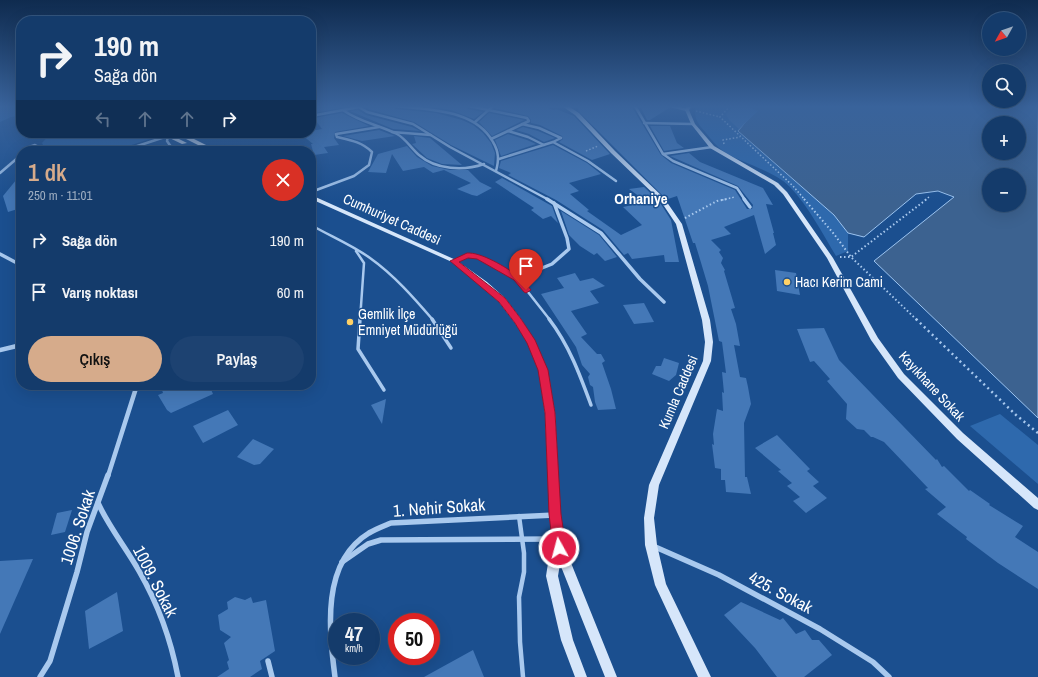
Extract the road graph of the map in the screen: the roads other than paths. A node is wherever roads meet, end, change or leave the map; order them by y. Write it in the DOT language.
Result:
graph roads {
  1 [pos="155,138"];
  2 [pos="173,138"];
  3 [pos="188,138"];
  4 [pos="339,138"];
  5 [pos="402,138"];
  6 [pos="437,138"];
  7 [pos="494,138"];
  8 [pos="531,138"];
  9 [pos="560,138"];
  10 [pos="600,138"];
  11 [pos="654,138"];
  12 [pos="704,138"];
  13 [pos="491,139"];
  14 [pos="553,142"];
  15 [pos="544,145"];
  16 [pos="135,146"];
  17 [pos="190,146"];
  18 [pos="205,146"];
  19 [pos="712,147"];
  20 [pos="663,154"];
  21 [pos="16,159"];
  22 [pos="499,159"];
  23 [pos="484,164"];
  24 [pos="496,171"];
  25 [pos="0,173"];
  26 [pos="616,181"];
  27 [pos="316,190"];
  28 [pos="316,199"];
  29 [pos="554,203"];
  30 [pos="750,207"];
  31 [pos="316,228"];
  32 [pos="354,250"];
  33 [pos="0,254"];
  34 [pos="454,261"];
  35 [pos="16,262"];
  36 [pos="517,278"];
  37 [pos="664,302"];
  38 [pos="16,346"];
  39 [pos="451,348"];
  40 [pos="0,350"];
  41 [pos="135,390"];
  42 [pos="384,390"];
  43 [pos="591,405"];
  44 [pos="98,503"];
  45 [pos="1038,506"];
  46 [pos="555,514"];
  47 [pos="519,516"];
  48 [pos="522,539"];
  49 [pos="559,543"];
  50 [pos="651,545"];
  51 [pos="340,563"];
  52 [pos="268,661"];
  53 [pos="40,677"];
  54 [pos="178,677"];
  55 [pos="272,677"];
  56 [pos="335,677"];
  57 [pos="523,677"];
  58 [pos="581,677"];
  59 [pos="611,677"];
  60 [pos="705,677"];
  61 [pos="889,677"];
  1 -- 16 [label="street"];
  2 -- 17 [label="main road"];
  3 -- 18 [label="main road"];
  4 -- 27 [label="street"];
  5 -- 23 [label="street"];
  6 -- 23 [label="street"];
  7 -- 13 [label="street"];
  8 -- 15 [label="street"];
  9 -- 14 [label="street"];
  10 -- 50 [label="street, Kumla Caddesi"];
  11 -- 20 [label="street"];
  12 -- 19 [label="street, Kayıkhane Sokak"];
  13 -- 22 [label="street"];
  14 -- 15 [label="street"];
  14 -- 26 [label="street"];
  15 -- 22 [label="street"];
  19 -- 20 [label="street"];
  19 -- 45 [label="street, Kayıkhane Sokak"];
  20 -- 30 [label="street"];
  21 -- 25 [label="street"];
  22 -- 24 [label="street"];
  23 -- 24 [label="street"];
  24 -- 29 [label="street"];
  28 -- 34 [label="street, Cumhuriyet Caddesi"];
  29 -- 36 [label="street"];
  29 -- 37 [label="street"];
  31 -- 32 [label="lane"];
  32 -- 39 [label="lane"];
  32 -- 42 [label="lane"];
  33 -- 35 [label="street"];
  34 -- 36 [label="lane"];
  34 -- 46 [label="street, Cumhuriyet Caddesi"];
  36 -- 43 [label="lane"];
  38 -- 40 [label="street"];
  41 -- 44 [label="street, 1006. Sokak"];
  44 -- 53 [label="street, 1006. Sokak"];
  44 -- 54 [label="street, 1009. Sokak"];
  46 -- 47 [label="street, 1. Nehir Sokak"];
  46 -- 49 [label="street, Cumhuriyet Caddesi"];
  47 -- 48 [label="lane"];
  47 -- 51 [label="street, 1. Nehir Sokak"];
  48 -- 49 [label="street, 1. Nehir Sokak"];
  48 -- 51 [label="street, 1. Nehir Sokak"];
  48 -- 57 [label="lane"];
  49 -- 58 [label="street"];
  49 -- 59 [label="street"];
  50 -- 60 [label="street, Kumla Caddesi"];
  50 -- 61 [label="street, 425. Sokak"];
  51 -- 56 [label="street, 1. Nehir Sokak"];
  52 -- 55 [label="street"];
}
